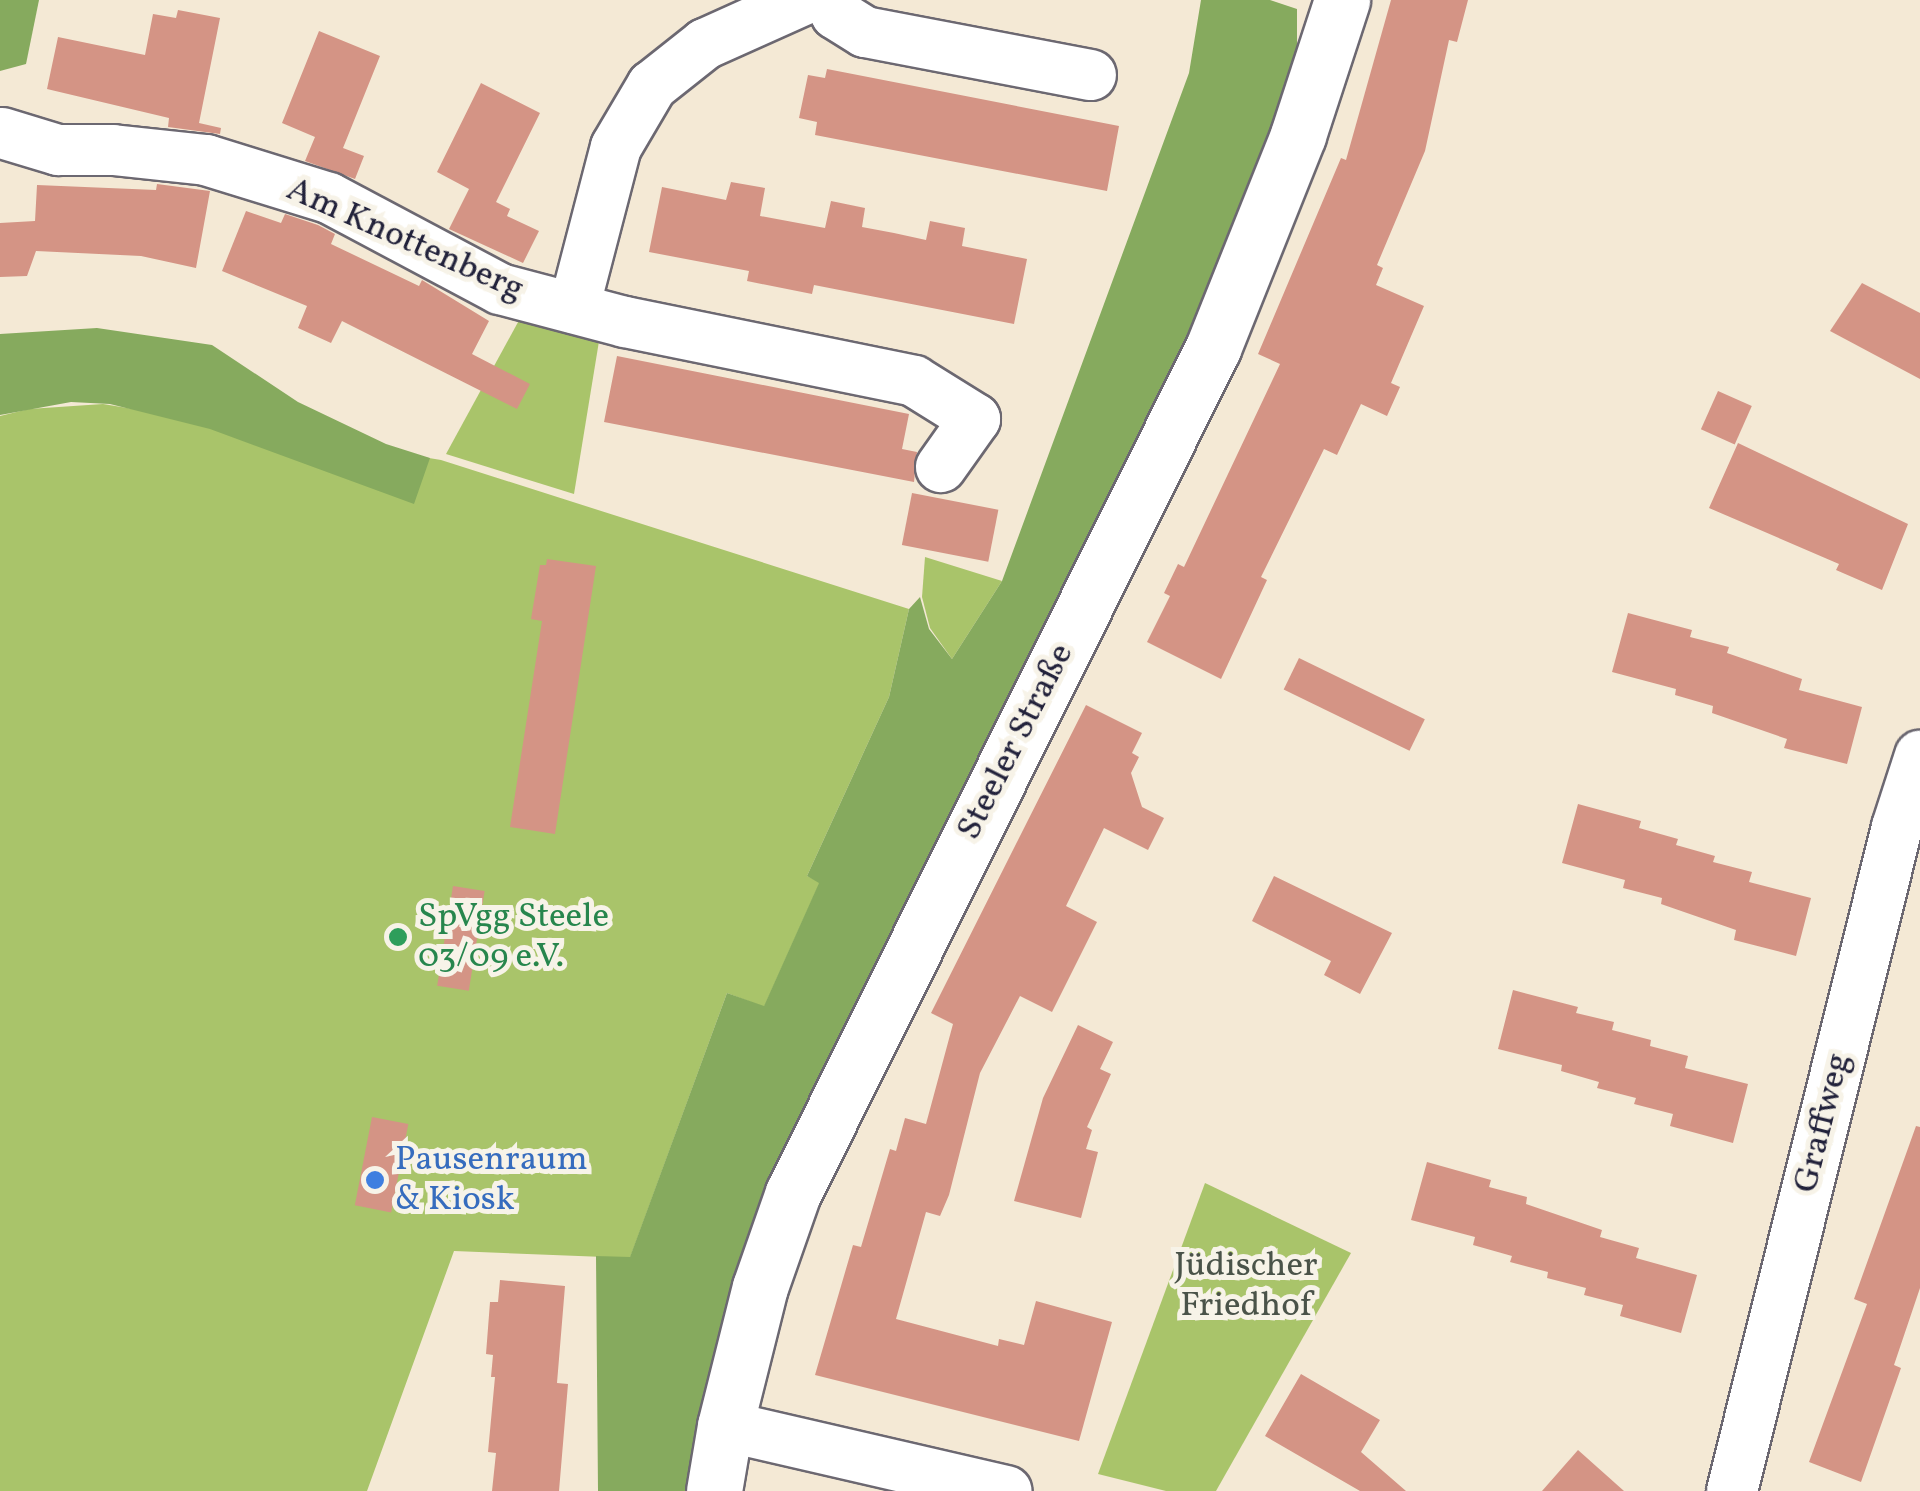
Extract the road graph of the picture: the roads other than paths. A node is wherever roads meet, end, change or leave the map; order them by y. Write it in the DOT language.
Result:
graph roads {
  1 [pos="803,0"];
  2 [pos="830,0"];
  3 [pos="1342,0"];
  4 [pos="1091,76"];
  5 [pos="2,133"];
  6 [pos="574,308"];
  7 [pos="941,466"];
  8 [pos="1920,756"];
  9 [pos="725,1426"];
  10 [pos="714,1491"];
  11 [pos="1007,1491"];
  12 [pos="1732,1491"];
  1 -- 6 [label="street, Am Knottenberg"];
  2 -- 4 [label="street"];
  3 -- 9 [label="main road, Steeler Straße"];
  5 -- 6 [label="street, Am Knottenberg"];
  6 -- 7 [label="street, Am Knottenberg"];
  8 -- 12 [label="street, Graffweg"];
  9 -- 10 [label="main road, Steeler Straße"];
  9 -- 11 [label="street"];
}
